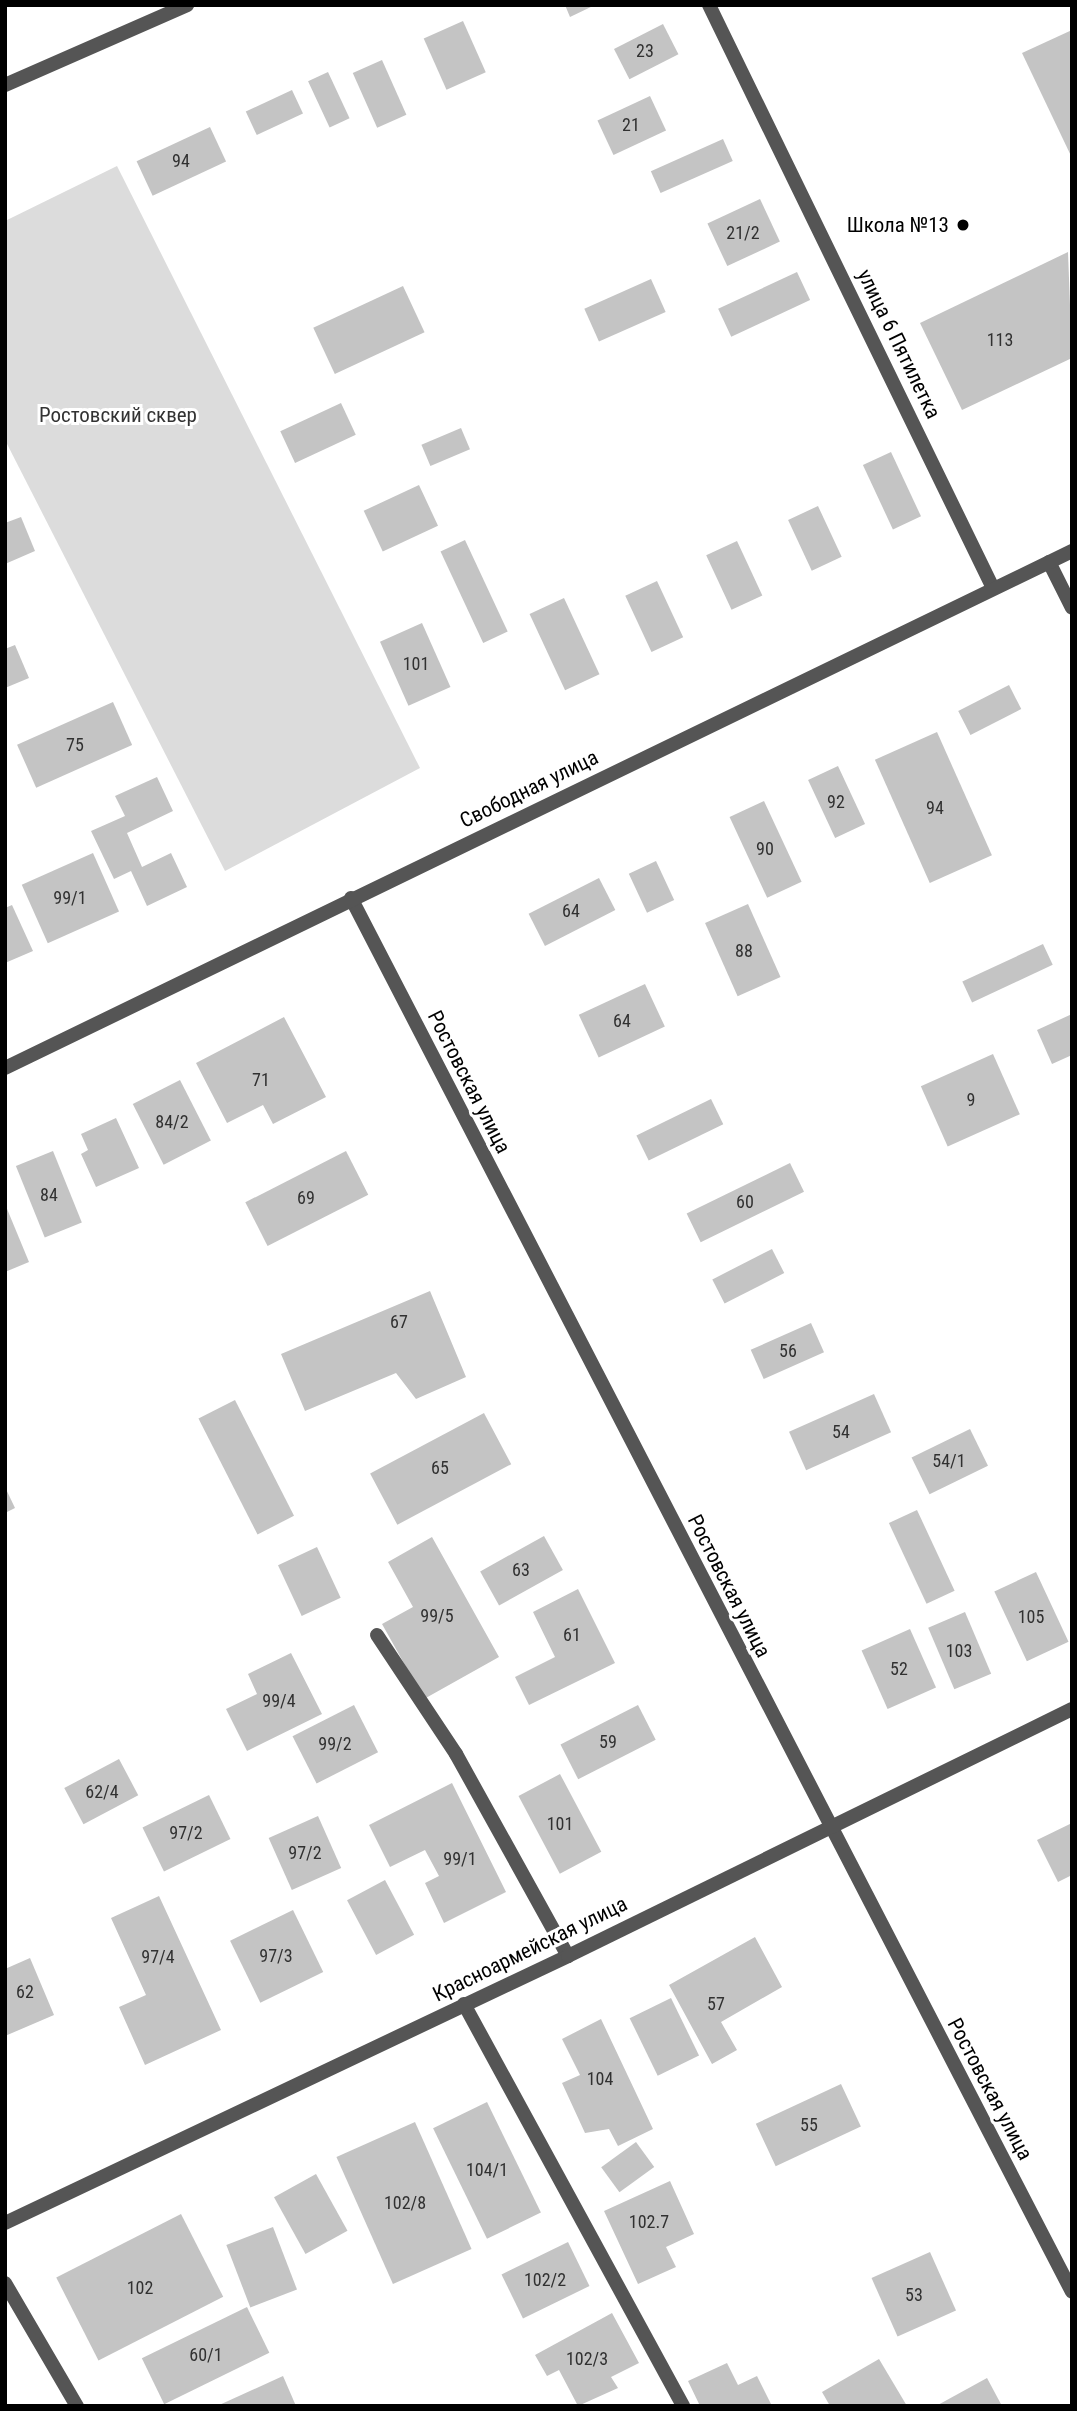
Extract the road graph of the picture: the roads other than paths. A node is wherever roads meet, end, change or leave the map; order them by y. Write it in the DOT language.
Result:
graph roads {
  1 [pos="187,5"];
  2 [pos="709,5"];
  3 [pos="5,85"];
  4 [pos="1072,551"];
  5 [pos="1049,562"];
  6 [pos="993,588"];
  7 [pos="1072,608"];
  8 [pos="351,898"];
  9 [pos="5,1068"];
  10 [pos="377,1635"];
  11 [pos="1072,1709"];
  12 [pos="828,1825"];
  13 [pos="568,1956"];
  14 [pos="464,2004"];
  15 [pos="5,2223"];
  16 [pos="5,2283"];
  17 [pos="1072,2292"];
  18 [pos="77,2406"];
  19 [pos="683,2406"];
  1 -- 3 [label="street"];
  2 -- 6 [label="street, улица 6 Пятилетка"];
  4 -- 5 [label="street, Свободная улица"];
  5 -- 6 [label="street, Свободная улица"];
  5 -- 7 [label="street"];
  6 -- 8 [label="street, Свободная улица"];
  8 -- 9 [label="street, Свободная улица"];
  8 -- 12 [label="street, Ростовская улица"];
  10 -- 13 [label="street"];
  11 -- 12 [label="street, Красноармейская улица"];
  12 -- 13 [label="street, Красноармейская улица"];
  12 -- 17 [label="street, Ростовская улица"];
  13 -- 14 [label="street, Красноармейская улица"];
  14 -- 15 [label="street, Красноармейская улица"];
  14 -- 19 [label="street"];
  16 -- 18 [label="street"];
}
